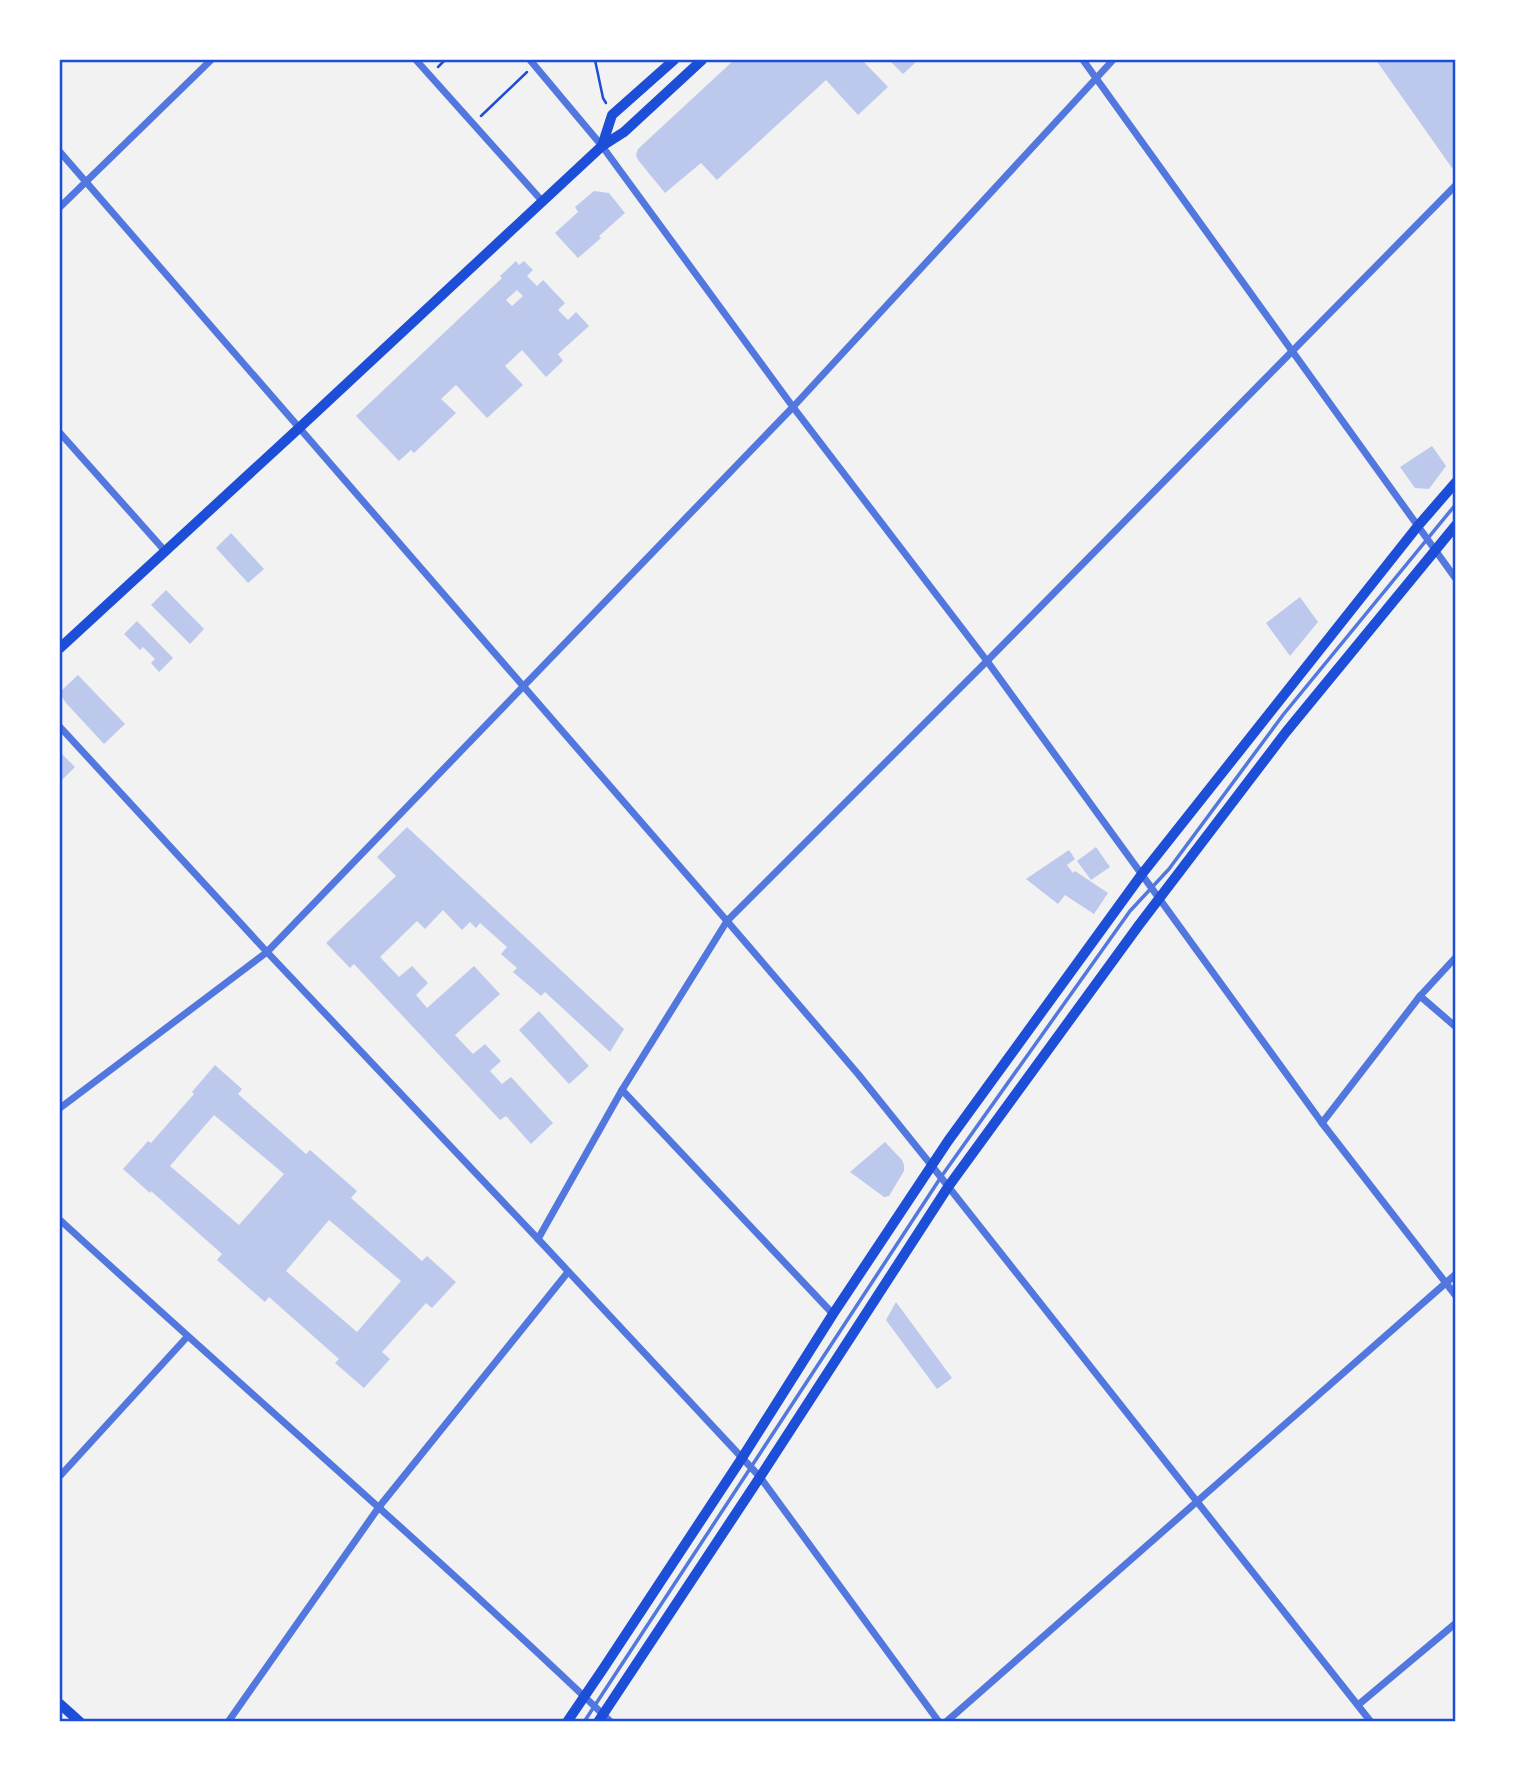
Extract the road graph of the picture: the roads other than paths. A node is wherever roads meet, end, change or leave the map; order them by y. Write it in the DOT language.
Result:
graph roads {
  1 [pos="211,60"];
  2 [pos="416,60"];
  3 [pos="674,60"];
  4 [pos="702,60"];
  5 [pos="1083,60"];
  6 [pos="1113,60"];
  7 [pos="532,62"];
  8 [pos="1096,77"];
  9 [pos="602,146"];
  10 [pos="60,152"];
  11 [pos="85,181"];
  12 [pos="1455,185"];
  13 [pos="543,202"];
  14 [pos="60,207"];
  15 [pos="1292,351"];
  16 [pos="793,407"];
  17 [pos="298,429"];
  18 [pos="60,433"];
  19 [pos="1455,482"];
  20 [pos="1455,505"];
  21 [pos="1455,525"];
  22 [pos="1417,527"];
  23 [pos="1427,540"];
  24 [pos="165,551"];
  25 [pos="1435,551"];
  26 [pos="1455,579"];
  27 [pos="60,648"];
  28 [pos="987,661"];
  29 [pos="524,686"];
  30 [pos="60,727"];
  31 [pos="1142,874"];
  32 [pos="1152,888"];
  33 [pos="1159,898"];
  34 [pos="727,921"];
  35 [pos="267,952"];
  36 [pos="1455,957"];
  37 [pos="1420,996"];
  38 [pos="1455,1027"];
  39 [pos="622,1090"];
  40 [pos="60,1108"];
  41 [pos="1322,1123"];
  42 [pos="932,1166"];
  43 [pos="941,1177"];
  44 [pos="948,1187"];
  45 [pos="60,1220"];
  46 [pos="538,1238"];
  47 [pos="568,1272"];
  48 [pos="1455,1274"];
  49 [pos="1446,1283"];
  50 [pos="1455,1296"];
  51 [pos="833,1314"];
  52 [pos="187,1337"];
  53 [pos="742,1458"];
  54 [pos="751,1468"];
  55 [pos="60,1476"];
  56 [pos="760,1477"];
  57 [pos="1197,1501"];
  58 [pos="379,1507"];
  59 [pos="1455,1623"];
  60 [pos="584,1696"];
  61 [pos="60,1704"];
  62 [pos="1358,1704"];
  63 [pos="594,1706"];
  64 [pos="604,1719"];
  65 [pos="80,1721"];
  66 [pos="228,1721"];
  67 [pos="567,1721"];
  68 [pos="584,1721"];
  69 [pos="939,1721"];
  70 [pos="946,1721"];
  71 [pos="1371,1721"];
  1 -- 11 [label="street"];
  2 -- 13 [label="street"];
  3 -- 9 [label="main road"];
  4 -- 9 [label="main road"];
  5 -- 8 [label="street"];
  6 -- 8 [label="street"];
  7 -- 9 [label="street"];
  8 -- 15 [label="street"];
  8 -- 16 [label="street"];
  9 -- 13 [label="main road"];
  9 -- 16 [label="street"];
  10 -- 11 [label="street"];
  11 -- 14 [label="street"];
  11 -- 17 [label="street"];
  12 -- 15 [label="street"];
  13 -- 17 [label="main road"];
  15 -- 22 [label="street"];
  15 -- 28 [label="street"];
  16 -- 28 [label="street"];
  16 -- 29 [label="street"];
  17 -- 24 [label="main road"];
  17 -- 29 [label="street"];
  18 -- 24 [label="street"];
  19 -- 22 [label="main road"];
  20 -- 23 [label="lane"];
  21 -- 25 [label="main road"];
  22 -- 23 [label="street"];
  22 -- 31 [label="main road"];
  23 -- 25 [label="street"];
  23 -- 32 [label="lane"];
  24 -- 27 [label="main road"];
  25 -- 26 [label="street"];
  25 -- 33 [label="main road"];
  28 -- 31 [label="street"];
  28 -- 34 [label="street"];
  29 -- 34 [label="street"];
  29 -- 35 [label="street"];
  30 -- 35 [label="street"];
  31 -- 32 [label="street"];
  31 -- 42 [label="main road"];
  32 -- 33 [label="street"];
  32 -- 43 [label="lane"];
  33 -- 41 [label="street"];
  33 -- 44 [label="main road"];
  34 -- 39 [label="street"];
  34 -- 42 [label="street"];
  35 -- 40 [label="street"];
  35 -- 46 [label="street"];
  36 -- 37 [label="street"];
  37 -- 38 [label="street"];
  37 -- 41 [label="street"];
  39 -- 46 [label="street"];
  39 -- 51 [label="street"];
  41 -- 49 [label="street"];
  42 -- 43 [label="street"];
  42 -- 51 [label="main road"];
  43 -- 44 [label="street"];
  43 -- 54 [label="lane"];
  44 -- 56 [label="main road"];
  44 -- 57 [label="street"];
  45 -- 52 [label="street"];
  46 -- 47 [label="street"];
  47 -- 53 [label="street"];
  47 -- 58 [label="street"];
  48 -- 49 [label="street"];
  49 -- 50 [label="street"];
  49 -- 57 [label="street"];
  51 -- 53 [label="main road"];
  52 -- 55 [label="street"];
  52 -- 58 [label="street"];
  53 -- 54 [label="street"];
  53 -- 60 [label="main road"];
  54 -- 56 [label="street"];
  54 -- 63 [label="lane"];
  56 -- 64 [label="main road"];
  56 -- 69 [label="street"];
  57 -- 62 [label="street"];
  57 -- 70 [label="street"];
  58 -- 60 [label="street"];
  58 -- 66 [label="street"];
  59 -- 62 [label="street"];
  60 -- 63 [label="street"];
  60 -- 67 [label="main road"];
  61 -- 65 [label="main road"];
  62 -- 71 [label="street"];
  63 -- 64 [label="street"];
  63 -- 68 [label="lane"];
}
